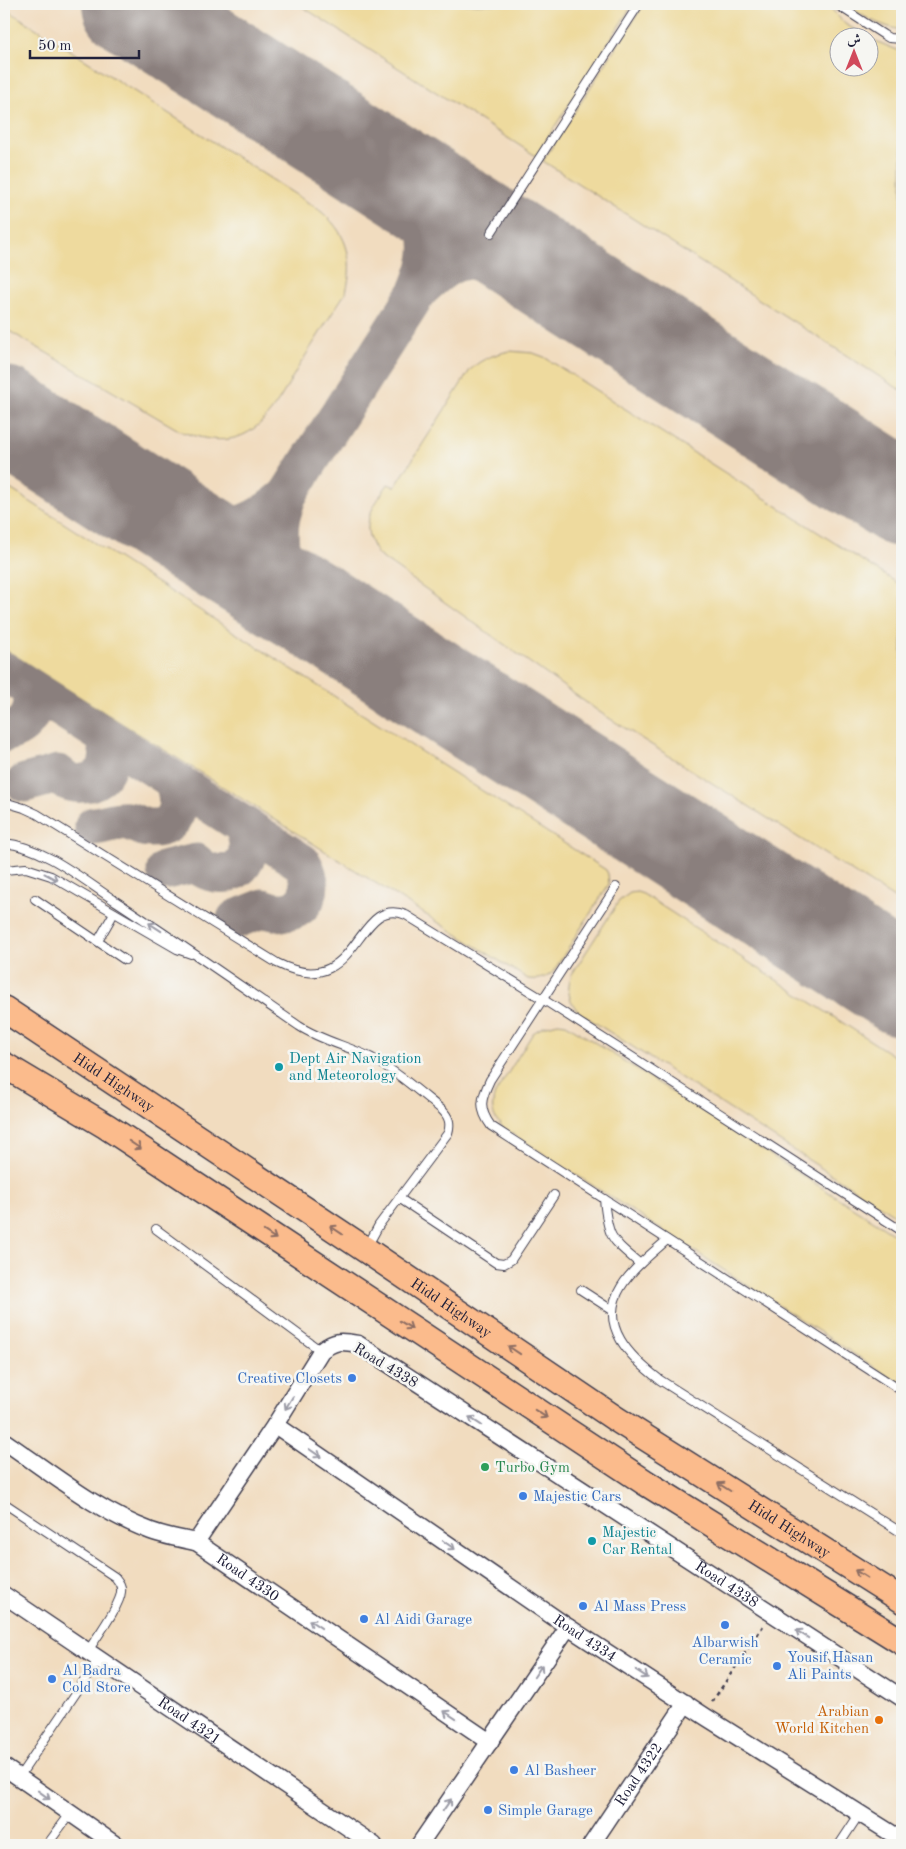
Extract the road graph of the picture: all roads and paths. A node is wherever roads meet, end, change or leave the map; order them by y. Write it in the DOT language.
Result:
graph roads {
  1 [pos="639,4"];
  2 [pos="836,4"];
  3 [pos="902,38"];
  4 [pos="491,233"];
  5 [pos="4,802"];
  6 [pos="4,843"];
  7 [pos="4,870"];
  8 [pos="78,877"];
  9 [pos="616,887"];
  10 [pos="72,889"];
  11 [pos="107,896"];
  12 [pos="35,899"];
  13 [pos="101,906"];
  14 [pos="114,913"];
  15 [pos="98,941"];
  16 [pos="195,955"];
  17 [pos="125,960"];
  18 [pos="544,1000"];
  19 [pos="4,1009"];
  20 [pos="4,1065"];
  21 [pos="4,1087"];
  22 [pos="106,1126"];
  23 [pos="554,1195"];
  24 [pos="399,1198"];
  25 [pos="604,1200"];
  26 [pos="156,1229"];
  27 [pos="902,1230"];
  28 [pos="667,1240"];
  29 [pos="366,1250"];
  30 [pos="640,1264"];
  31 [pos="582,1290"];
  32 [pos="612,1310"];
  33 [pos="321,1350"];
  34 [pos="902,1391"];
  35 [pos="275,1425"];
  36 [pos="4,1441"];
  37 [pos="4,1503"];
  38 [pos="902,1533"];
  39 [pos="196,1542"];
  40 [pos="4,1596"];
  41 [pos="902,1600"];
  42 [pos="771,1614"];
  43 [pos="568,1627"];
  44 [pos="902,1642"];
  45 [pos="93,1655"];
  46 [pos="902,1698"];
  47 [pos="686,1703"];
  48 [pos="706,1718"];
  49 [pos="490,1742"];
  50 [pos="4,1767"];
  51 [pos="19,1778"];
  52 [pos="860,1813"];
  53 [pos="70,1814"];
  54 [pos="902,1840"];
  55 [pos="47,1845"];
  56 [pos="116,1845"];
  57 [pos="374,1845"];
  58 [pos="419,1845"];
  59 [pos="591,1845"];
  60 [pos="839,1845"];
  1 -- 4 [label="lane"];
  2 -- 3 [label="lane"];
  5 -- 18 [label="lane"];
  6 -- 8 [label="lane"];
  7 -- 10 [label="lane, one-way"];
  8 -- 10 [label="lane"];
  8 -- 11 [label="lane"];
  9 -- 18 [label="lane"];
  10 -- 13 [label="lane"];
  11 -- 13 [label="lane"];
  16 -- 11 [label="lane, one-way"];
  12 -- 15 [label="lane"];
  13 -- 14 [label="lane"];
  14 -- 15 [label="lane"];
  14 -- 16 [label="lane"];
  15 -- 17 [label="lane"];
  16 -- 24 [label="lane"];
  18 -- 25 [label="lane"];
  18 -- 27 [label="lane"];
  29 -- 19 [label="main road, Hidd Highway, one-way"];
  20 -- 22 [label="main road"];
  21 -- 22 [label="main road"];
  22 -- 44 [label="main road, one-way"];
  23 -- 24 [label="lane"];
  24 -- 29 [label="lane"];
  25 -- 28 [label="lane"];
  25 -- 30 [label="lane"];
  26 -- 33 [label="lane"];
  28 -- 30 [label="lane"];
  28 -- 34 [label="lane"];
  41 -- 29 [label="main road, Hidd Highway, one-way"];
  30 -- 32 [label="lane"];
  31 -- 32 [label="lane"];
  32 -- 38 [label="lane"];
  33 -- 35 [label="street, one-way"];
  42 -- 33 [label="street, Road 4338, one-way"];
  35 -- 39 [label="street"];
  35 -- 43 [label="street, Road 4334, one-way"];
  36 -- 39 [label="street"];
  37 -- 45 [label="lane"];
  49 -- 39 [label="street, Road 4330, one-way"];
  40 -- 45 [label="street, Road 4321"];
  46 -- 42 [label="street, Road 4338, one-way"];
  42 -- 48 [label="path"];
  43 -- 47 [label="street, Road 4334, one-way"];
  49 -- 43 [label="street, one-way"];
  45 -- 51 [label="lane"];
  45 -- 57 [label="street, Road 4321"];
  47 -- 48 [label="street, Road 4334"];
  47 -- 59 [label="street, Road 4322"];
  48 -- 52 [label="street, Road 4334"];
  58 -- 49 [label="street, one-way"];
  50 -- 51 [label="street"];
  51 -- 53 [label="street, one-way"];
  52 -- 54 [label="street, Road 4334"];
  52 -- 60 [label="lane"];
  53 -- 55 [label="lane"];
  53 -- 56 [label="street"];
}
